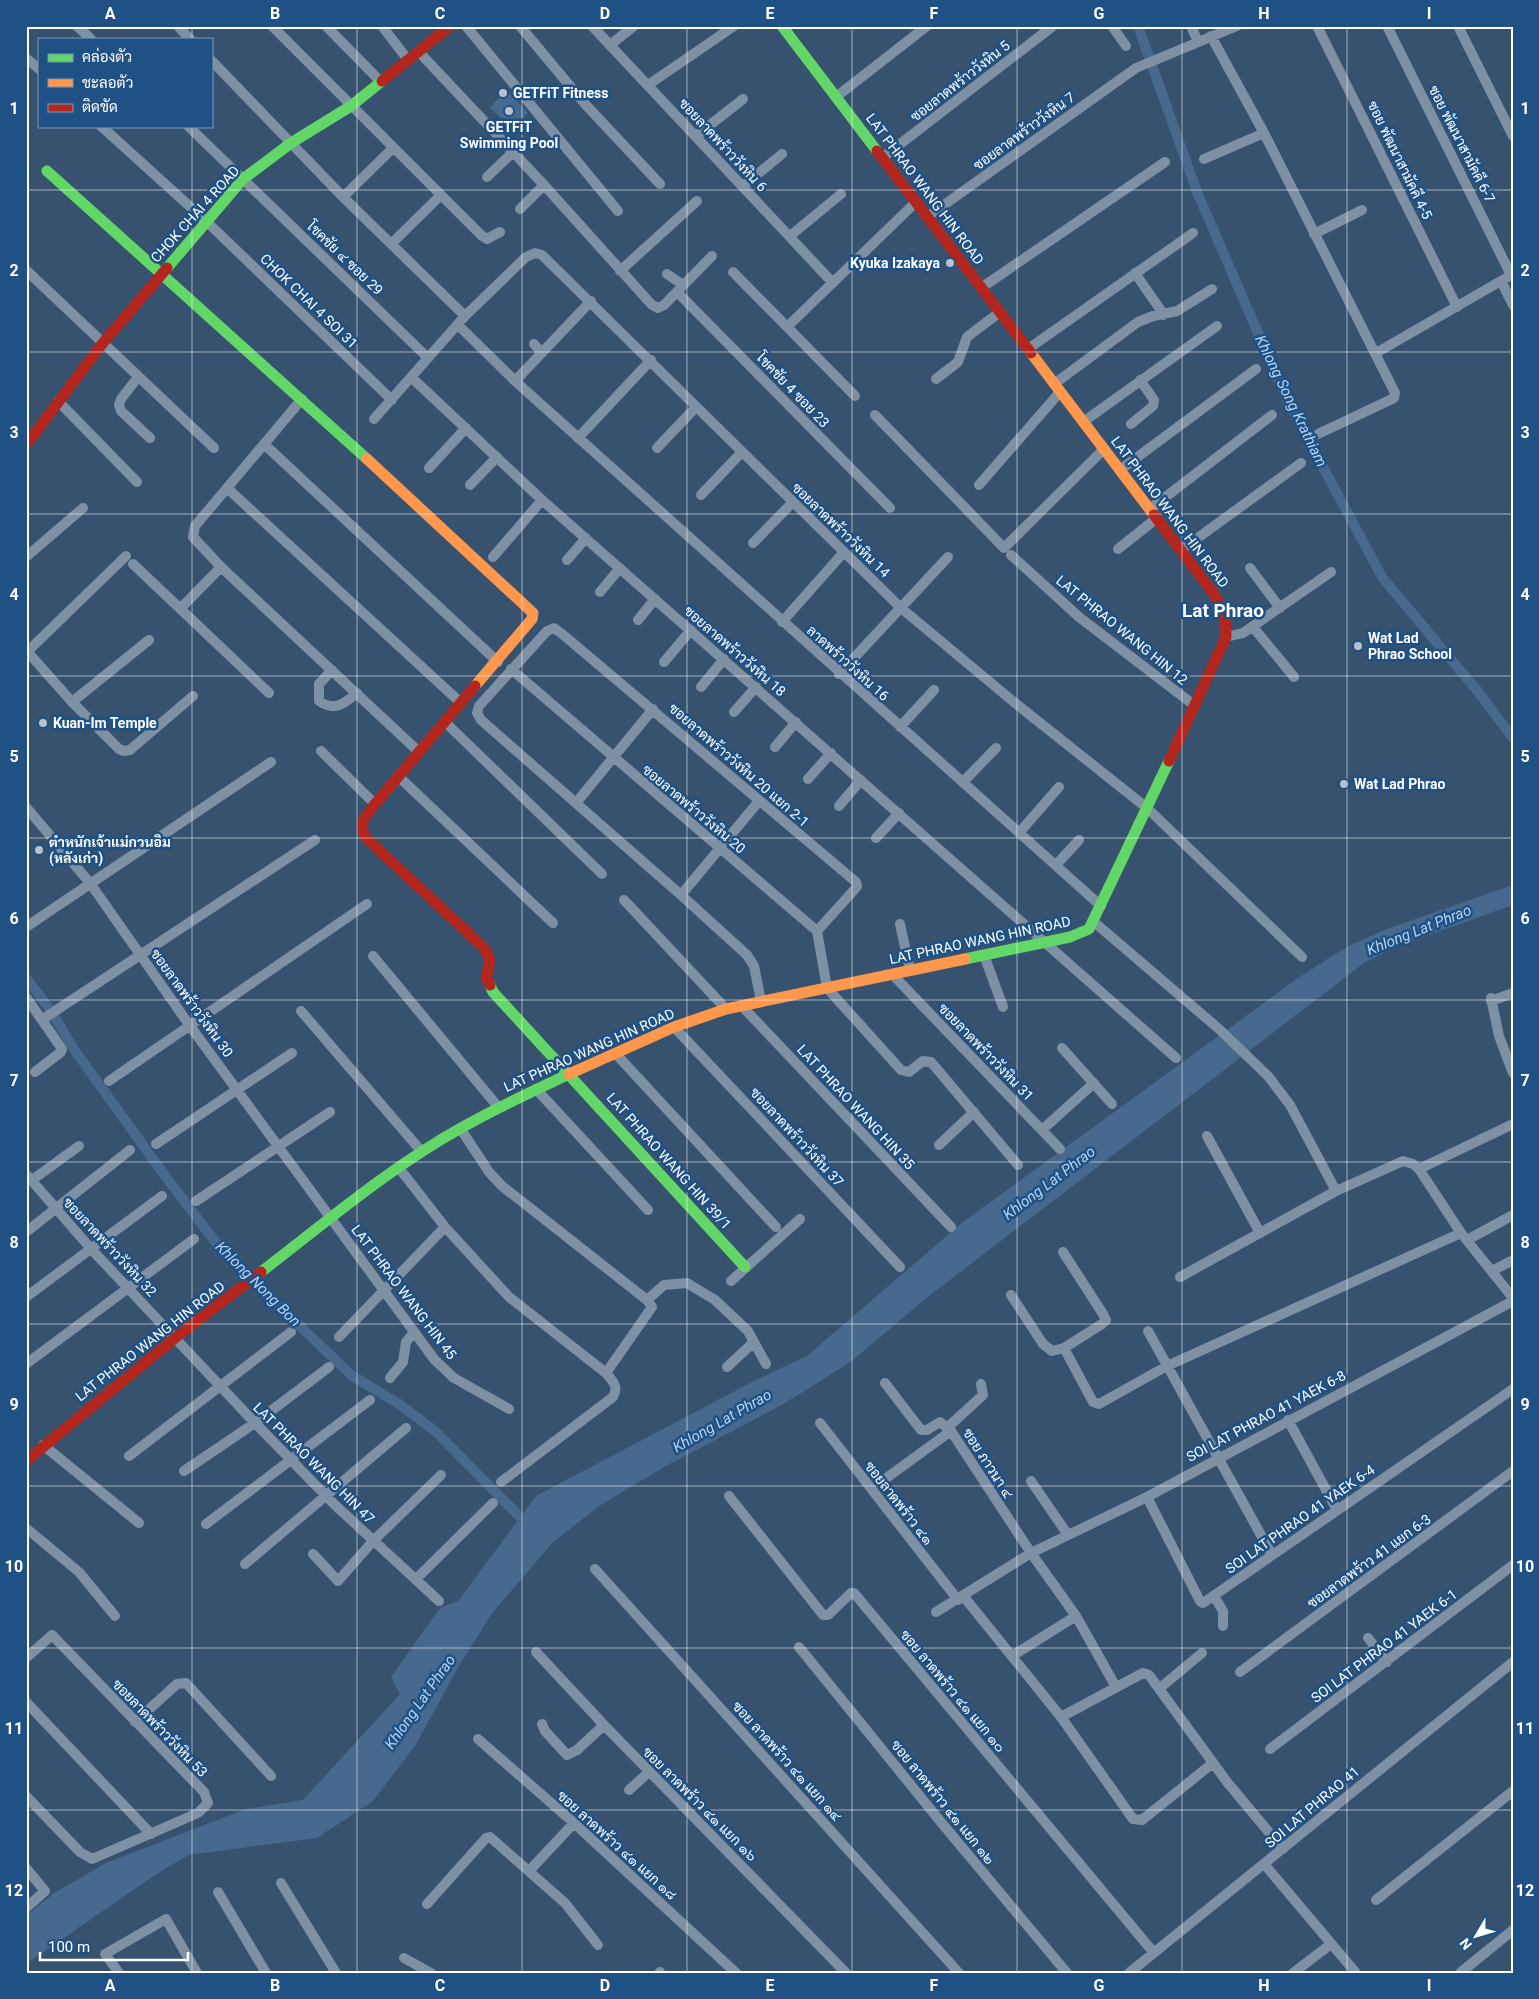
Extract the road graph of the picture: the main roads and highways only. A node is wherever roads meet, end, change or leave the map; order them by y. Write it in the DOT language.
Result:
graph roads {
  1 [pos="450,26"];
  2 [pos="782,26"];
  3 [pos="47,171"];
  4 [pos="162,273"];
  5 [pos="26,445"];
  6 [pos="570,1074"];
  7 [pos="745,1267"];
  8 [pos="26,1461"];
  1 -- 4 [label="main road, CHOK CHAI 4 ROAD"];
  2 -- 6 [label="main road, LAT PHRAO WANG HIN ROAD"];
  3 -- 4 [label="main road"];
  4 -- 5 [label="main road, CHOK CHAI 4 ROAD"];
  4 -- 6 [label="main road, LAT PHRAO WANG HIN 39/1"];
  6 -- 7 [label="main road, LAT PHRAO WANG HIN 39/1"];
  6 -- 8 [label="main road, LAT PHRAO WANG HIN ROAD"];
}
